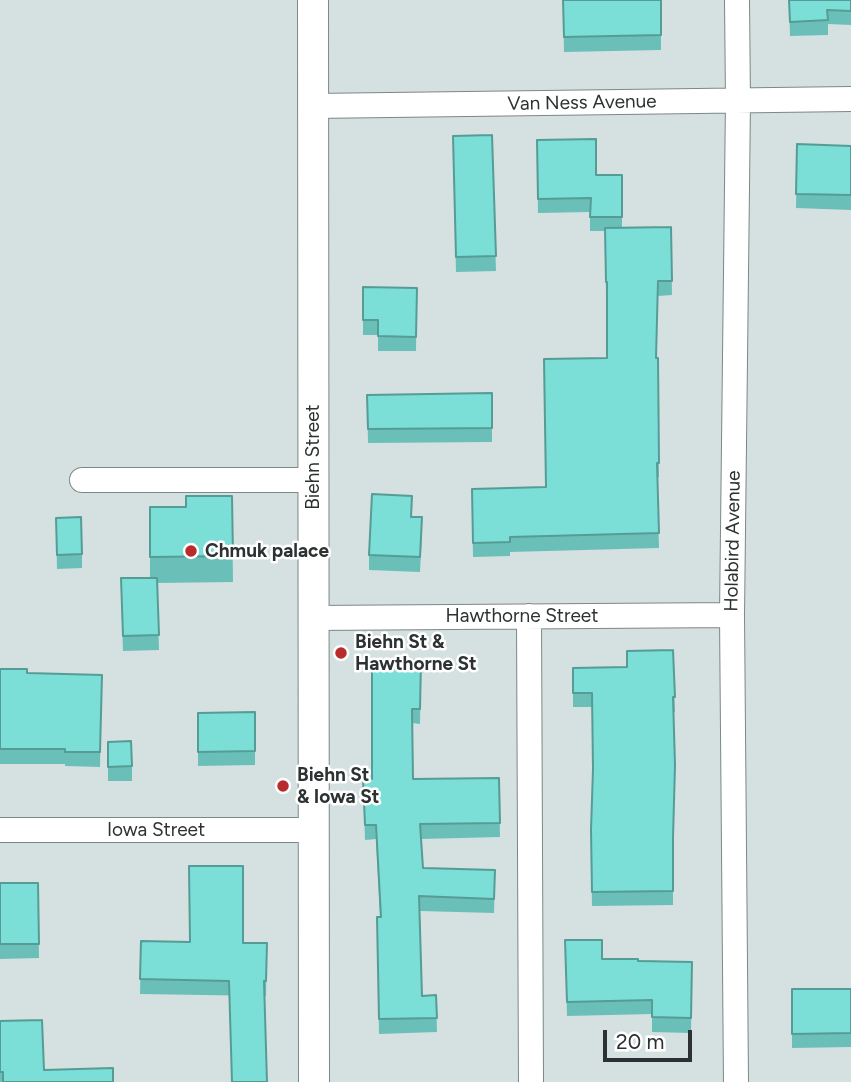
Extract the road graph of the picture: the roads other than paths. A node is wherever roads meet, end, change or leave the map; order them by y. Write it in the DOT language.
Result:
graph roads {
  1 [pos="313,0"];
  2 [pos="737,0"];
  3 [pos="851,99"];
  4 [pos="738,102"];
  5 [pos="313,106"];
  6 [pos="82,480"];
  7 [pos="313,480"];
  8 [pos="732,615"];
  9 [pos="529,616"];
  10 [pos="313,618"];
  11 [pos="0,830"];
  12 [pos="313,830"];
  13 [pos="314,1082"];
  14 [pos="531,1082"];
  15 [pos="736,1082"];
  1 -- 5 [label="street, Biehn Street"];
  2 -- 4 [label="street, Holabird Avenue"];
  3 -- 4 [label="street, Van Ness Avenue"];
  4 -- 5 [label="street, Van Ness Avenue"];
  4 -- 8 [label="street, Holabird Avenue"];
  5 -- 7 [label="street, Biehn Street"];
  6 -- 7 [label="street"];
  7 -- 10 [label="street, Biehn Street"];
  8 -- 9 [label="street, Hawthorne Street"];
  8 -- 15 [label="street, Holabird Avenue"];
  9 -- 10 [label="street, Hawthorne Street"];
  9 -- 14 [label="street"];
  10 -- 12 [label="street, Biehn Street"];
  11 -- 12 [label="street, Iowa Street"];
  12 -- 13 [label="street, Biehn Street"];
}
